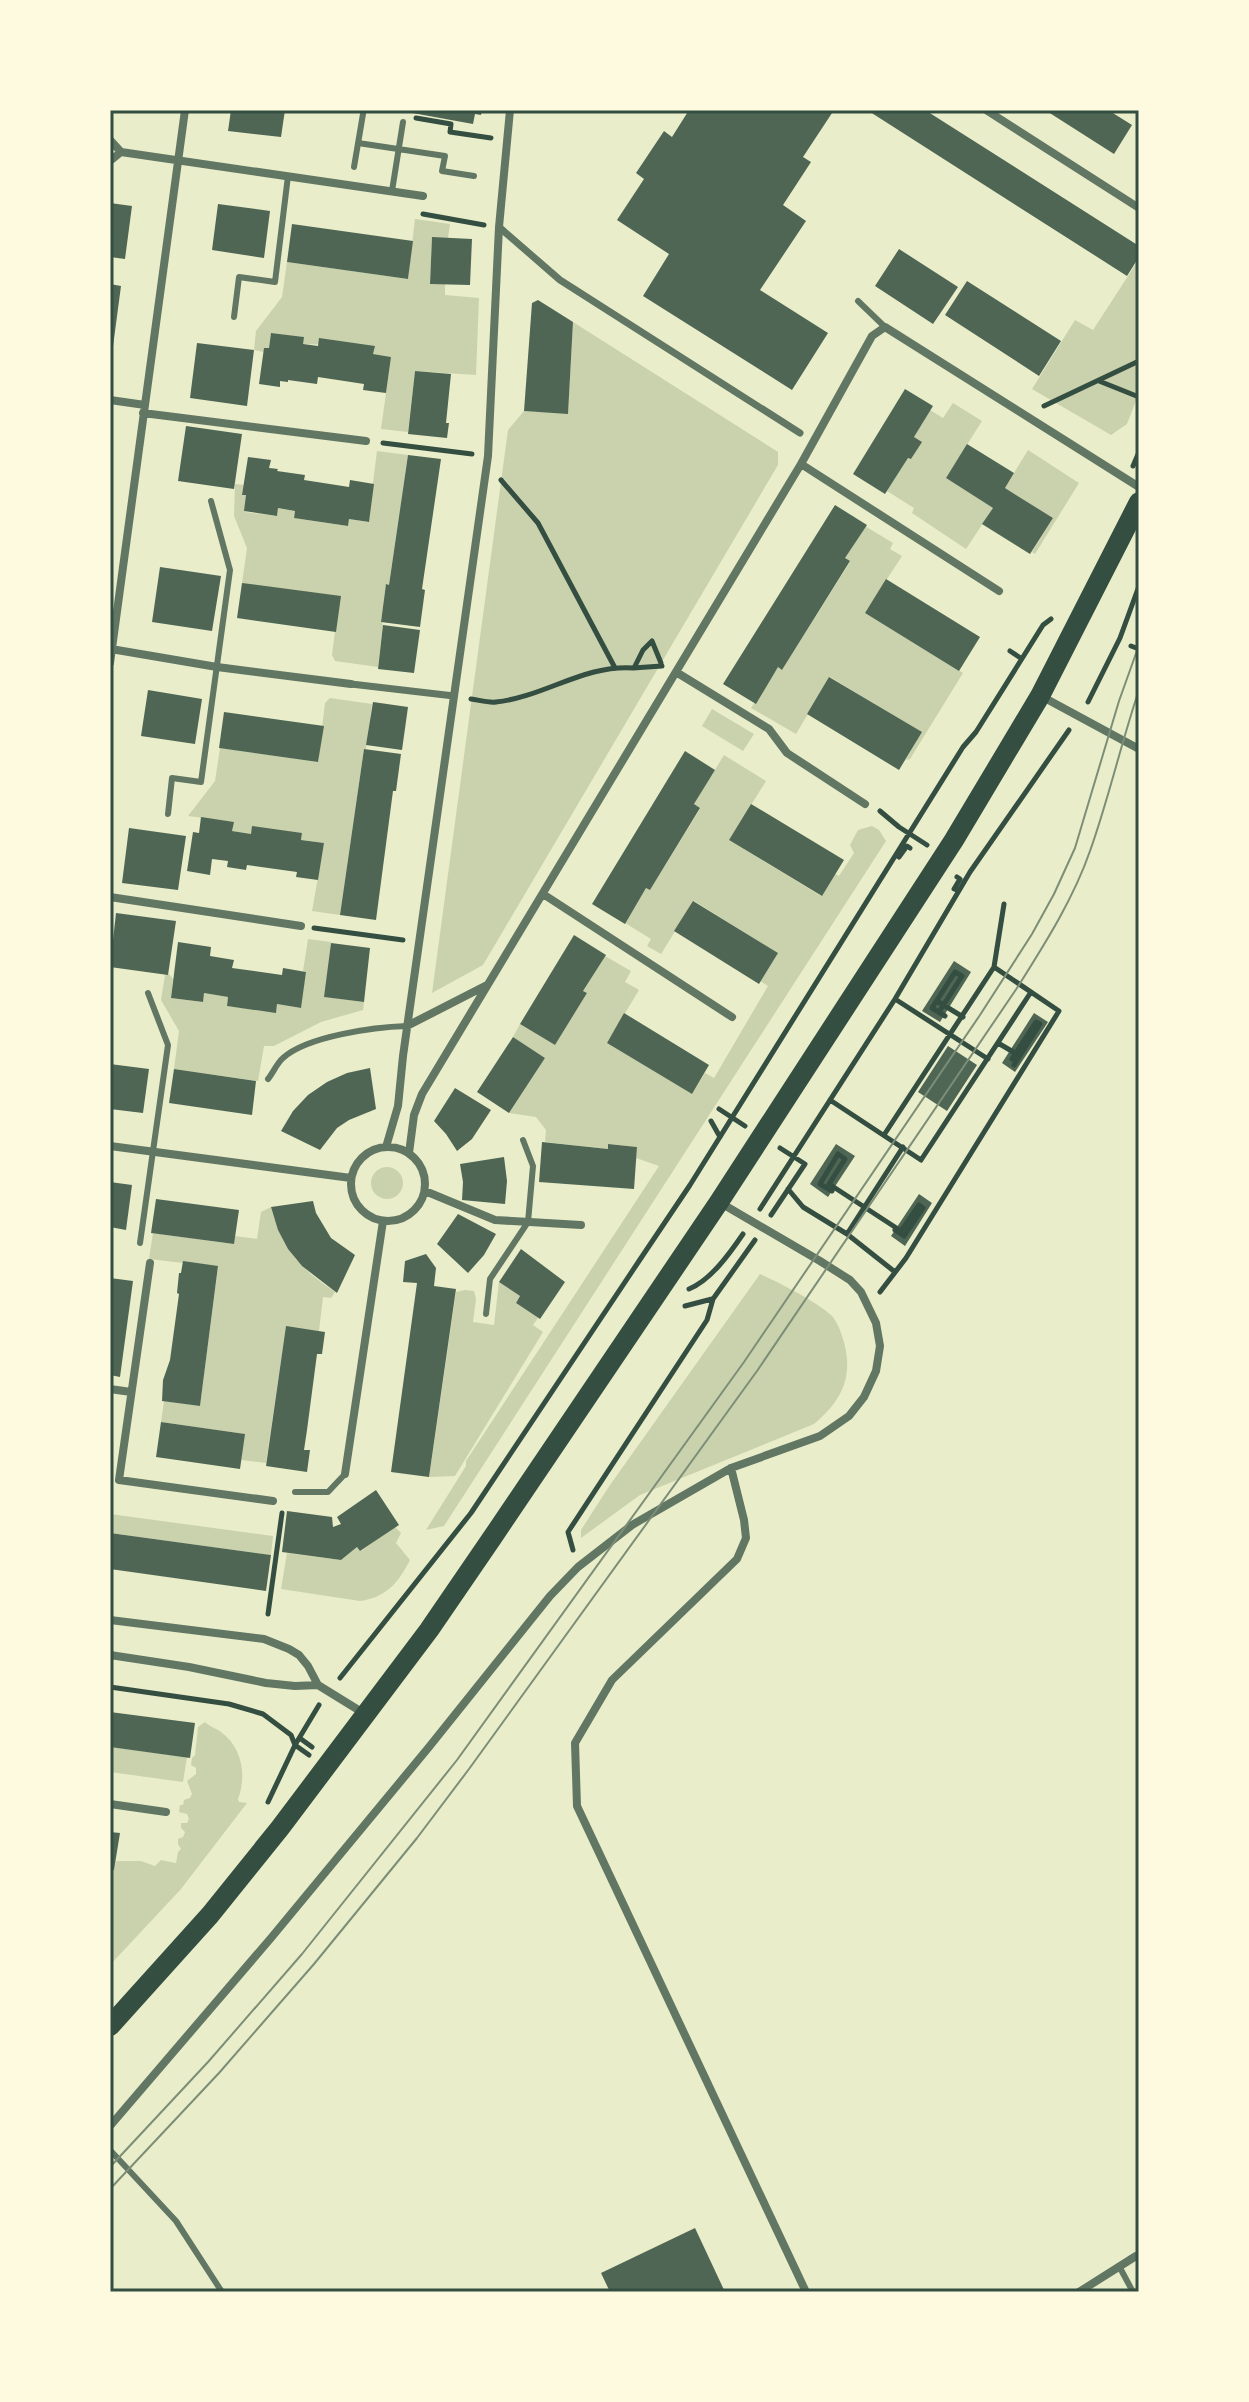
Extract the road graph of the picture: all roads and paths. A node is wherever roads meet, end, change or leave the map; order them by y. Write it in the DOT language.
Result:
graph roads {
  1 [pos="185,110"];
  2 [pos="510,110"];
  3 [pos="986,110"];
  4 [pos="363,114"];
  5 [pos="403,122"];
  6 [pos="507,139"];
  7 [pos="110,140"];
  8 [pos="358,143"];
  9 [pos="400,150"];
  10 [pos="121,152"];
  11 [pos="110,161"];
  12 [pos="178,161"];
  13 [pos="354,167"];
  14 [pos="288,176"];
  15 [pos="474,176"];
  16 [pos="392,191"];
  17 [pos="423,196"];
  18 [pos="1139,208"];
  19 [pos="499,227"];
  20 [pos="858,301"];
  21 [pos="234,317"];
  22 [pos="885,327"];
  23 [pos="1139,361"];
  24 [pos="1098,380"];
  25 [pos="1139,397"];
  26 [pos="110,400"];
  27 [pos="1044,406"];
  28 [pos="144,409"];
  29 [pos="800,433"];
  30 [pos="366,441"];
  31 [pos="488,456"];
  32 [pos="801,464"];
  33 [pos="496,475"];
  34 [pos="1139,487"];
  35 [pos="211,501"];
  36 [pos="1139,502"];
  37 [pos="1139,586"];
  38 [pos="999,591"];
  39 [pos="1058,607"];
  40 [pos="1131,646"];
  41 [pos="111,649"];
  42 [pos="1139,649"];
  43 [pos="1010,651"];
  44 [pos="1023,660"];
  45 [pos="110,663"];
  46 [pos="614,666"];
  47 [pos="217,667"];
  48 [pos="633,668"];
  49 [pos="676,672"];
  50 [pos="351,684"];
  51 [pos="454,696"];
  52 [pos="1040,696"];
  53 [pos="1086,705"];
  54 [pos="1071,727"];
  55 [pos="1139,749"];
  56 [pos="865,804"];
  57 [pos="168,814"];
  58 [pos="908,833"];
  59 [pos="914,837"];
  60 [pos="910,848"];
  61 [pos="897,855"];
  62 [pos="963,867"];
  63 [pos="970,872"];
  64 [pos="543,894"];
  65 [pos="110,897"];
  66 [pos="1004,904"];
  67 [pos="301,926"];
  68 [pos="408,940"];
  69 [pos="994,967"];
  70 [pos="488,984"];
  71 [pos="1031,992"];
  72 [pos="148,993"];
  73 [pos="938,998"];
  74 [pos="895,999"];
  75 [pos="732,1017"];
  76 [pos="963,1017"];
  77 [pos="407,1026"];
  78 [pos="951,1034"];
  79 [pos="998,1043"];
  80 [pos="1013,1058"];
  81 [pos="989,1059"];
  82 [pos="268,1079"];
  83 [pos="830,1100"];
  84 [pos="719,1109"];
  85 [pos="732,1118"];
  86 [pos="711,1121"];
  87 [pos="884,1135"];
  88 [pos="720,1137"];
  89 [pos="523,1140"];
  90 [pos="110,1146"];
  91 [pos="386,1147"];
  92 [pos="903,1147"];
  93 [pos="782,1149"];
  94 [pos="153,1153"];
  95 [pos="409,1153"];
  96 [pos="793,1157"];
  97 [pos="351,1178"];
  98 [pos="775,1186"];
  99 [pos="425,1191"];
  100 [pos="832,1191"];
  101 [pos="719,1202"];
  102 [pos="865,1207"];
  103 [pos="383,1221"];
  104 [pos="528,1222"];
  105 [pos="581,1225"];
  106 [pos="898,1231"];
  107 [pos="847,1234"];
  108 [pos="738,1241"];
  109 [pos="140,1243"];
  110 [pos="750,1247"];
  111 [pos="150,1263"];
  112 [pos="895,1272"];
  113 [pos="660,1289"];
  114 [pos="713,1299"];
  115 [pos="869,1305"];
  116 [pos="685,1306"];
  117 [pos="486,1314"];
  118 [pos="110,1389"];
  119 [pos="131,1392"];
  120 [pos="731,1468"];
  121 [pos="345,1474"];
  122 [pos="115,1481"];
  123 [pos="295,1492"];
  124 [pos="273,1501"];
  125 [pos="282,1512"];
  126 [pos="572,1547"];
  127 [pos="268,1614"];
  128 [pos="110,1620"];
  129 [pos="110,1655"];
  130 [pos="342,1675"];
  131 [pos="318,1685"];
  132 [pos="110,1687"];
  133 [pos="255,1697"];
  134 [pos="319,1705"];
  135 [pos="252,1711"];
  136 [pos="365,1714"];
  137 [pos="297,1736"];
  138 [pos="295,1745"];
  139 [pos="312,1747"];
  140 [pos="307,1754"];
  141 [pos="110,1804"];
  142 [pos="166,1812"];
  143 [pos="265,1847"];
  144 [pos="110,2026"];
  145 [pos="110,2126"];
  146 [pos="110,2150"];
  147 [pos="1136,2256"];
  148 [pos="1119,2266"];
  149 [pos="222,2292"];
  150 [pos="806,2292"];
  151 [pos="1079,2292"];
  152 [pos="1133,2292"];
  1 -- 12 [label="street"];
  2 -- 6 [label="street"];
  3 -- 18 [label="street"];
  4 -- 8 [label="lane"];
  5 -- 6 [label="path"];
  5 -- 9 [label="lane"];
  6 -- 19 [label="street"];
  7 -- 10 [label="street"];
  8 -- 9 [label="lane"];
  8 -- 13 [label="lane"];
  9 -- 15 [label="lane"];
  9 -- 16 [label="lane"];
  10 -- 11 [label="street"];
  10 -- 12 [label="street"];
  12 -- 14 [label="street"];
  12 -- 28 [label="street"];
  14 -- 16 [label="street"];
  14 -- 21 [label="lane"];
  16 -- 17 [label="street"];
  17 -- 19 [label="path"];
  19 -- 29 [label="street"];
  19 -- 31 [label="street"];
  20 -- 22 [label="lane"];
  22 -- 32 [label="street"];
  22 -- 34 [label="street"];
  23 -- 24 [label="path"];
  24 -- 25 [label="path"];
  24 -- 27 [label="path"];
  26 -- 28 [label="street"];
  28 -- 30 [label="street"];
  28 -- 41 [label="street"];
  30 -- 31 [label="path"];
  31 -- 51 [label="street"];
  32 -- 38 [label="street"];
  32 -- 49 [label="street"];
  33 -- 46 [label="path"];
  35 -- 47 [label="lane"];
  36 -- 52 [label="main road"];
  37 -- 53 [label="path"];
  39 -- 58 [label="path"];
  40 -- 42 [label="path"];
  41 -- 45 [label="street"];
  41 -- 47 [label="street"];
  43 -- 44 [label="path"];
  46 -- 48 [label="path"];
  46 -- 51 [label="path"];
  47 -- 50 [label="street"];
  47 -- 57 [label="lane"];
  48 -- 48 [label="path"];
  49 -- 56 [label="street"];
  49 -- 64 [label="street"];
  50 -- 51 [label="street"];
  51 -- 77 [label="street"];
  52 -- 55 [label="street"];
  52 -- 101 [label="main road"];
  54 -- 63 [label="path"];
  56 -- 58 [label="path"];
  58 -- 59 [label="path"];
  58 -- 85 [label="path"];
  60 -- 61 [label="path"];
  62 -- 63 [label="path"];
  63 -- 74 [label="path"];
  64 -- 70 [label="street"];
  64 -- 75 [label="street"];
  65 -- 67 [label="street"];
  66 -- 69 [label="path"];
  67 -- 68 [label="path"];
  69 -- 71 [label="path"];
  69 -- 76 [label="path"];
  70 -- 77 [label="street"];
  70 -- 95 [label="street"];
  71 -- 79 [label="path"];
  71 -- 112 [label="path"];
  72 -- 94 [label="lane"];
  73 -- 73 [label="path"];
  73 -- 76 [label="path"];
  74 -- 78 [label="path"];
  74 -- 83 [label="path"];
  76 -- 78 [label="path"];
  77 -- 82 [label="lane"];
  77 -- 91 [label="street"];
  78 -- 81 [label="path"];
  78 -- 87 [label="path"];
  79 -- 80 [label="path"];
  79 -- 81 [label="path"];
  80 -- 80 [label="path"];
  81 -- 92 [label="path"];
  83 -- 87 [label="path"];
  83 -- 96 [label="path"];
  84 -- 85 [label="path"];
  85 -- 88 [label="path"];
  86 -- 88 [label="path"];
  87 -- 92 [label="path"];
  88 -- 130 [label="path"];
  89 -- 104 [label="lane"];
  90 -- 94 [label="street"];
  91 -- 95 [label="street"];
  91 -- 97 [label="street"];
  92 -- 102 [label="path"];
  93 -- 96 [label="path"];
  94 -- 97 [label="street"];
  94 -- 109 [label="lane"];
  95 -- 99 [label="street"];
  96 -- 98 [label="path"];
  96 -- 107 [label="path"];
  97 -- 103 [label="street"];
  99 -- 103 [label="street"];
  99 -- 104 [label="street"];
  100 -- 102 [label="path"];
  101 -- 113 [label="main road"];
  101 -- 115 [label="street"];
  102 -- 106 [label="path"];
  102 -- 107 [label="path"];
  103 -- 121 [label="street"];
  104 -- 105 [label="street"];
  104 -- 117 [label="lane"];
  106 -- 106 [label="path"];
  107 -- 112 [label="path"];
  108 -- 113 [label="path"];
  110 -- 114 [label="path"];
  111 -- 119 [label="street"];
  112 -- 115 [label="path"];
  113 -- 136 [label="main road"];
  114 -- 116 [label="path"];
  114 -- 126 [label="path"];
  115 -- 120 [label="street"];
  118 -- 119 [label="street"];
  119 -- 122 [label="street"];
  120 -- 145 [label="street"];
  120 -- 150 [label="street"];
  121 -- 123 [label="lane"];
  122 -- 124 [label="street"];
  125 -- 127 [label="path"];
  128 -- 131 [label="street"];
  129 -- 131 [label="street"];
  131 -- 136 [label="street"];
  132 -- 135 [label="path"];
  133 -- 135 [label="path"];
  134 -- 138 [label="path"];
  135 -- 138 [label="path"];
  136 -- 143 [label="main road"];
  137 -- 139 [label="path"];
  138 -- 140 [label="path"];
  138 -- 143 [label="path"];
  141 -- 142 [label="street"];
  143 -- 144 [label="main road"];
  146 -- 149 [label="lane"];
  147 -- 148 [label="street"];
  148 -- 151 [label="street"];
  148 -- 152 [label="lane"];
}
